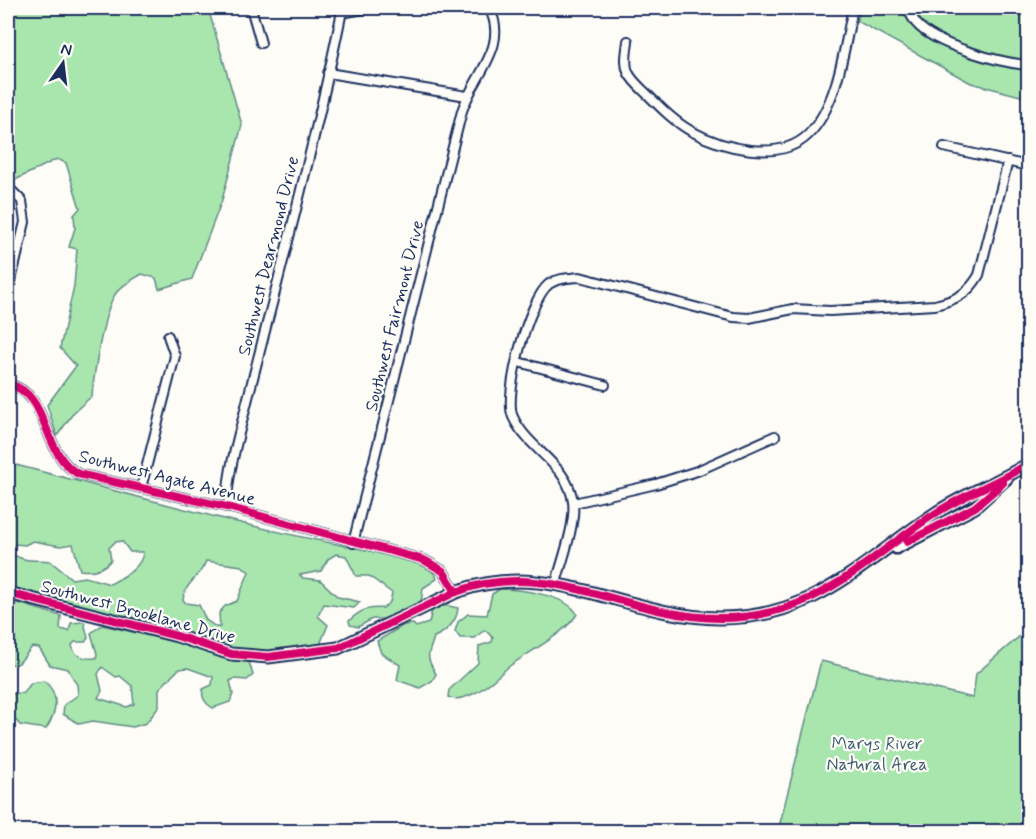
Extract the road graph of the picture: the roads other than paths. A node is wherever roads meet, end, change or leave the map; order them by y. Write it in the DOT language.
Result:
graph roads {
  1 [pos="251,8"];
  2 [pos="369,8"];
  3 [pos="489,8"];
  4 [pos="854,8"];
  5 [pos="907,8"];
  6 [pos="338,9"];
  7 [pos="628,41"];
  8 [pos="261,43"];
  9 [pos="1029,65"];
  10 [pos="328,73"];
  11 [pos="467,96"];
  12 [pos="944,147"];
  13 [pos="1008,161"];
  14 [pos="1029,166"];
  15 [pos="8,187"];
  16 [pos="8,293"];
  17 [pos="168,336"];
  18 [pos="518,362"];
  19 [pos="8,384"];
  20 [pos="604,385"];
  21 [pos="775,436"];
  22 [pos="1029,464"];
  23 [pos="141,488"];
  24 [pos="574,503"];
  25 [pos="231,508"];
  26 [pos="353,543"];
  27 [pos="556,583"];
  28 [pos="456,592"];
  29 [pos="8,593"];
  1 -- 8 [label="street"];
  2 -- 6 [label="street"];
  3 -- 11 [label="street, Southwest Fairmont Drive"];
  4 -- 7 [label="street"];
  5 -- 9 [label="street"];
  6 -- 10 [label="street, Southwest Dearmond Drive"];
  10 -- 11 [label="street"];
  10 -- 25 [label="street, Southwest Dearmond Drive"];
  11 -- 26 [label="street, Southwest Fairmont Drive"];
  12 -- 13 [label="street"];
  13 -- 14 [label="street"];
  13 -- 18 [label="street"];
  15 -- 16 [label="street"];
  17 -- 23 [label="street"];
  18 -- 20 [label="street"];
  18 -- 24 [label="street"];
  19 -- 23 [label="street, Southwest Agate Avenue"];
  21 -- 24 [label="street"];
  22 -- 27 [label="street, Southwest Brooklane Drive"];
  23 -- 25 [label="street, Southwest Agate Avenue"];
  24 -- 27 [label="street"];
  25 -- 26 [label="street, Southwest Agate Avenue"];
  26 -- 28 [label="street, Southwest Agate Avenue"];
  27 -- 28 [label="street, Southwest Brooklane Drive"];
  28 -- 29 [label="street, Southwest Brooklane Drive"];
}
